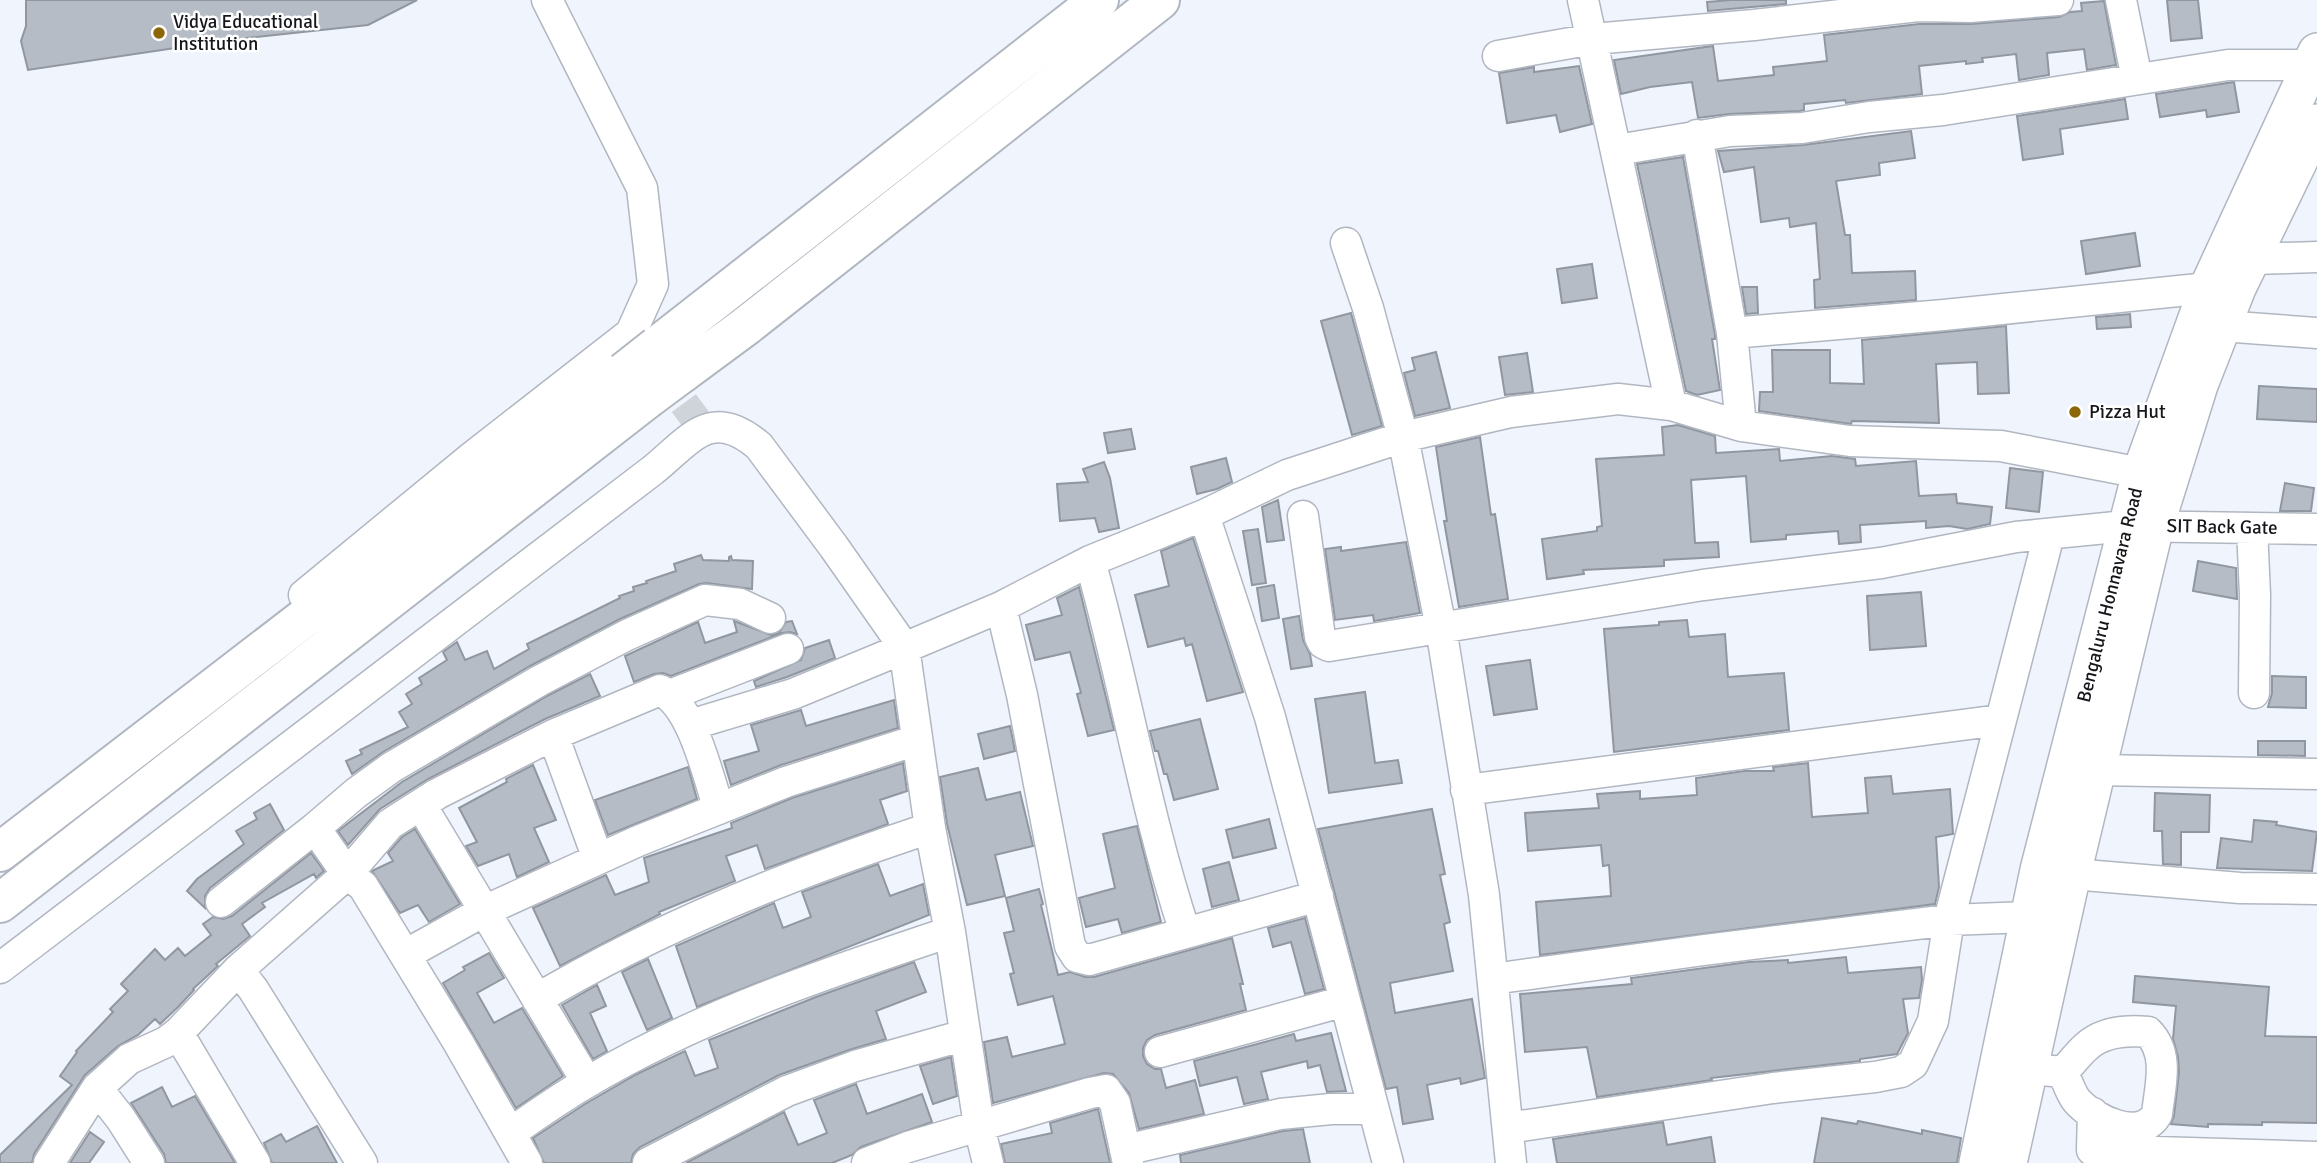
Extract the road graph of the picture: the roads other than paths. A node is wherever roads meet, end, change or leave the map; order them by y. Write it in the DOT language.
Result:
graph roads {
  1 [pos="547,0"];
  2 [pos="1099,0"];
  3 [pos="1160,0"];
  4 [pos="1583,0"];
  5 [pos="2058,0"];
  6 [pos="2121,0"];
  7 [pos="1948,4"];
  8 [pos="1796,10"];
  9 [pos="1592,39"];
  10 [pos="1498,56"];
  11 [pos="2314,59"];
  12 [pos="2137,79"];
  13 [pos="2317,122"];
  14 [pos="1697,135"];
  15 [pos="1617,150"];
  16 [pos="1346,243"];
  17 [pos="2317,257"];
  18 [pos="2241,273"];
  19 [pos="2222,326"];
  20 [pos="1732,333"];
  21 [pos="2317,333"];
  22 [pos="656,351"];
  23 [pos="635,386"];
  24 [pos="1671,405"];
  25 [pos="1741,426"];
  26 [pos="1403,437"];
  27 [pos="2141,473"];
  28 [pos="1204,516"];
  29 [pos="1303,516"];
  30 [pos="2141,526"];
  31 [pos="2252,528"];
  32 [pos="2317,529"];
  33 [pos="2049,535"];
  34 [pos="1090,561"];
  35 [pos="1001,607"];
  36 [pos="770,618"];
  37 [pos="1441,628"];
  38 [pos="904,646"];
  39 [pos="788,649"];
  40 [pos="2254,693"];
  41 [pos="670,695"];
  42 [pos="2000,720"];
  43 [pos="690,725"];
  44 [pos="553,735"];
  45 [pos="917,740"];
  46 [pos="2097,770"];
  47 [pos="2317,775"];
  48 [pos="1466,790"];
  49 [pos="421,805"];
  50 [pos="719,809"];
  51 [pos="315,828"];
  52 [pos="930,828"];
  53 [pos="0,830"];
  54 [pos="0,852"];
  55 [pos="598,859"];
  56 [pos="347,874"];
  57 [pos="2072,874"];
  58 [pos="2317,889"];
  59 [pos="1318,896"];
  60 [pos="221,902"];
  61 [pos="0,903"];
  62 [pos="484,911"];
  63 [pos="2028,917"];
  64 [pos="1949,920"];
  65 [pos="950,932"];
  66 [pos="1185,932"];
  67 [pos="405,955"];
  68 [pos="0,968"];
  69 [pos="238,970"];
  70 [pos="1493,979"];
  71 [pos="537,999"];
  72 [pos="1345,1001"];
  73 [pos="178,1033"];
  74 [pos="965,1035"];
  75 [pos="1160,1052"];
  76 [pos="2047,1071"];
  77 [pos="587,1082"];
  78 [pos="97,1088"];
  79 [pos="1373,1109"];
  80 [pos="2093,1114"];
  81 [pos="979,1126"];
  82 [pos="1508,1128"];
  83 [pos="510,1133"];
  84 [pos="1127,1157"];
  85 [pos="2317,1157"];
  86 [pos="49,1163"];
  87 [pos="149,1163"];
  88 [pos="256,1163"];
  89 [pos="362,1163"];
  90 [pos="527,1163"];
  91 [pos="648,1163"];
  92 [pos="867,1163"];
  93 [pos="988,1163"];
  94 [pos="1388,1163"];
  95 [pos="1511,1163"];
  96 [pos="1978,1163"];
  97 [pos="2008,1163"];
  1 -- 22 [label="street"];
  2 -- 22 [label="highway"];
  3 -- 22 [label="highway"];
  4 -- 9 [label="street"];
  5 -- 7 [label="street"];
  6 -- 12 [label="street"];
  7 -- 8 [label="street"];
  8 -- 9 [label="street"];
  9 -- 10 [label="street"];
  9 -- 15 [label="street"];
  11 -- 12 [label="street"];
  11 -- 18 [label="main road, Bengaluru Honnavara Road"];
  12 -- 14 [label="street"];
  13 -- 18 [label="main road, Bengaluru Honnavara Road"];
  14 -- 15 [label="street"];
  14 -- 20 [label="street"];
  15 -- 24 [label="street"];
  16 -- 26 [label="street"];
  17 -- 18 [label="street"];
  18 -- 19 [label="main road, Bengaluru Honnavara Road"];
  18 -- 20 [label="street"];
  18 -- 27 [label="main road, Bengaluru Honnavara Road"];
  19 -- 21 [label="street"];
  19 -- 30 [label="main road, Bengaluru Honnavara Road"];
  20 -- 25 [label="street"];
  22 -- 23 [label="highway, bridge"];
  22 -- 53 [label="street"];
  23 -- 54 [label="highway"];
  23 -- 61 [label="highway"];
  24 -- 25 [label="street"];
  24 -- 26 [label="street"];
  25 -- 27 [label="street"];
  26 -- 28 [label="street"];
  26 -- 37 [label="street"];
  27 -- 30 [label="main road, Bengaluru Honnavara Road"];
  28 -- 34 [label="street"];
  28 -- 59 [label="street"];
  29 -- 37 [label="street, SIT Back Gate"];
  30 -- 31 [label="street, SIT Back Gate"];
  30 -- 33 [label="street, SIT Back Gate"];
  30 -- 46 [label="main road, Bengaluru Honnavara Road"];
  30 -- 63 [label="main road, Bengaluru Honnavara Road"];
  31 -- 32 [label="street, SIT Back Gate"];
  31 -- 40 [label="street"];
  33 -- 37 [label="street, SIT Back Gate"];
  33 -- 42 [label="street"];
  34 -- 35 [label="street"];
  34 -- 66 [label="street"];
  35 -- 38 [label="street"];
  35 -- 66 [label="street"];
  36 -- 51 [label="street"];
  37 -- 48 [label="street"];
  38 -- 43 [label="street"];
  38 -- 45 [label="street"];
  38 -- 68 [label="street"];
  39 -- 41 [label="street"];
  41 -- 43 [label="street"];
  41 -- 44 [label="street"];
  42 -- 48 [label="street"];
  42 -- 64 [label="street"];
  43 -- 50 [label="street"];
  44 -- 49 [label="street"];
  44 -- 55 [label="street"];
  45 -- 50 [label="street"];
  45 -- 52 [label="street"];
  46 -- 47 [label="street"];
  46 -- 57 [label="main road, Bengaluru Honnavara Road"];
  48 -- 70 [label="street"];
  49 -- 56 [label="street"];
  49 -- 62 [label="street"];
  50 -- 55 [label="street"];
  51 -- 56 [label="street"];
  51 -- 60 [label="street"];
  52 -- 65 [label="street"];
  52 -- 71 [label="street"];
  55 -- 62 [label="street"];
  56 -- 67 [label="street"];
  56 -- 69 [label="street"];
  57 -- 58 [label="street"];
  57 -- 76 [label="main road, Bengaluru Honnavara Road"];
  59 -- 66 [label="street"];
  59 -- 72 [label="street"];
  62 -- 67 [label="street"];
  62 -- 71 [label="street"];
  63 -- 64 [label="street"];
  63 -- 96 [label="main road, Bengaluru Honnavara Road"];
  64 -- 70 [label="street"];
  64 -- 82 [label="street"];
  65 -- 74 [label="street"];
  65 -- 77 [label="street"];
  67 -- 83 [label="street"];
  69 -- 73 [label="street"];
  69 -- 89 [label="street"];
  70 -- 82 [label="street"];
  71 -- 77 [label="street"];
  72 -- 75 [label="street"];
  72 -- 79 [label="street"];
  73 -- 78 [label="street"];
  73 -- 88 [label="street"];
  74 -- 81 [label="street"];
  74 -- 91 [label="street"];
  76 -- 80 [label="street"];
  76 -- 80 [label="street"];
  76 -- 97 [label="main road, Bengaluru Honnavara Road"];
  77 -- 83 [label="street"];
  78 -- 86 [label="street"];
  78 -- 87 [label="street"];
  79 -- 84 [label="street"];
  79 -- 94 [label="street"];
  80 -- 85 [label="street"];
  81 -- 84 [label="street"];
  81 -- 92 [label="street"];
  81 -- 93 [label="street"];
  82 -- 95 [label="street"];
  83 -- 90 [label="street"];
}
